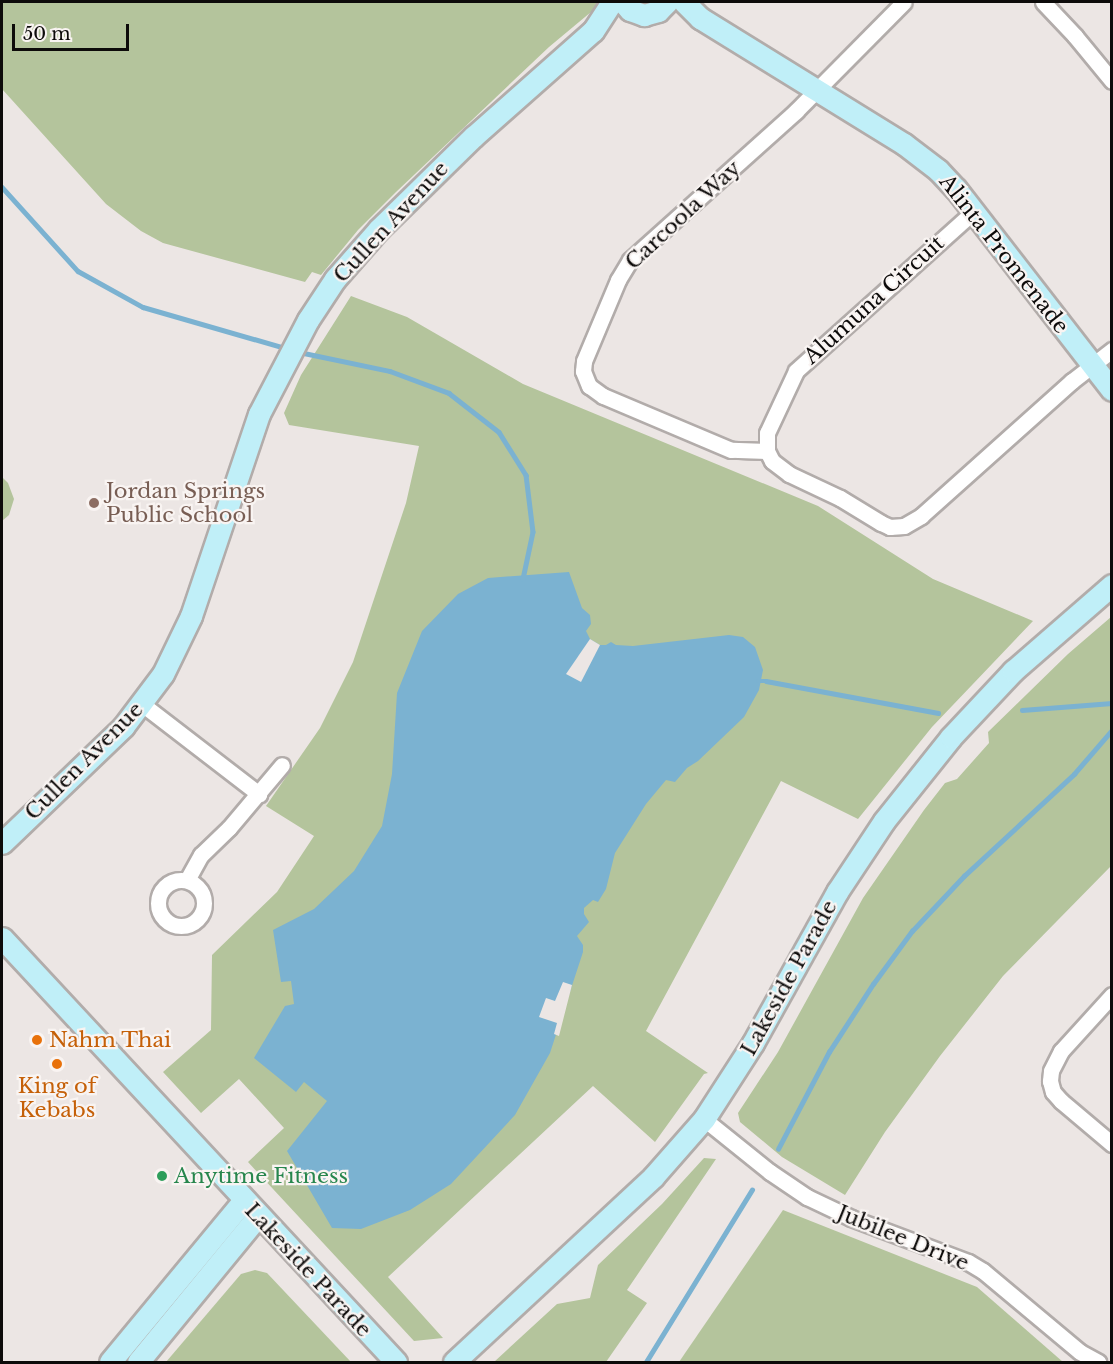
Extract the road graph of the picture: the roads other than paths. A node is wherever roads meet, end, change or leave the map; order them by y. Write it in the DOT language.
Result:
graph roads {
  1 [pos="612,2"];
  2 [pos="623,2"];
  3 [pos="684,2"];
  4 [pos="904,2"];
  5 [pos="1043,2"];
  6 [pos="654,10"];
  7 [pos="700,18"];
  8 [pos="593,31"];
  9 [pos="1112,81"];
  10 [pos="816,90"];
  11 [pos="973,212"];
  12 [pos="1112,350"];
  13 [pos="1092,365"];
  14 [pos="1112,390"];
  15 [pos="766,451"];
  16 [pos="1112,585"];
  17 [pos="142,704"];
  18 [pos="282,765"];
  19 [pos="259,794"];
  20 [pos="2,843"];
  21 [pos="187,880"];
  22 [pos="2,938"];
  23 [pos="1112,995"];
  24 [pos="704,1119"];
  25 [pos="1112,1144"];
  26 [pos="251,1208"];
  27 [pos="110,1362"];
  28 [pos="138,1362"];
  29 [pos="396,1362"];
  30 [pos="454,1362"];
  31 [pos="1098,1362"];
  1 -- 8 [label="street, Cullen Avenue"];
  2 -- 6 [label="street"];
  3 -- 7 [label="street, Alinta Promenade"];
  4 -- 10 [label="street, Carcoola Way"];
  5 -- 9 [label="street"];
  6 -- 7 [label="street, Alinta Promenade"];
  6 -- 8 [label="street, Cullen Avenue"];
  7 -- 10 [label="street, Alinta Promenade"];
  8 -- 17 [label="street, Cullen Avenue"];
  10 -- 11 [label="street, Alinta Promenade"];
  10 -- 15 [label="street, Carcoola Way"];
  11 -- 13 [label="street, Alinta Promenade"];
  11 -- 15 [label="street, Alumuna Circuit"];
  12 -- 13 [label="street"];
  13 -- 14 [label="street, Alinta Promenade"];
  13 -- 15 [label="street"];
  16 -- 24 [label="street, Lakeside Parade"];
  17 -- 19 [label="street"];
  17 -- 20 [label="street, Cullen Avenue"];
  18 -- 19 [label="street"];
  19 -- 21 [label="street"];
  22 -- 26 [label="street, Lakeside Parade"];
  23 -- 25 [label="street"];
  24 -- 30 [label="street, Lakeside Parade"];
  24 -- 31 [label="street, Jubilee Drive"];
  26 -- 27 [label="street"];
  26 -- 28 [label="street"];
  26 -- 29 [label="street, Lakeside Parade"];
}
